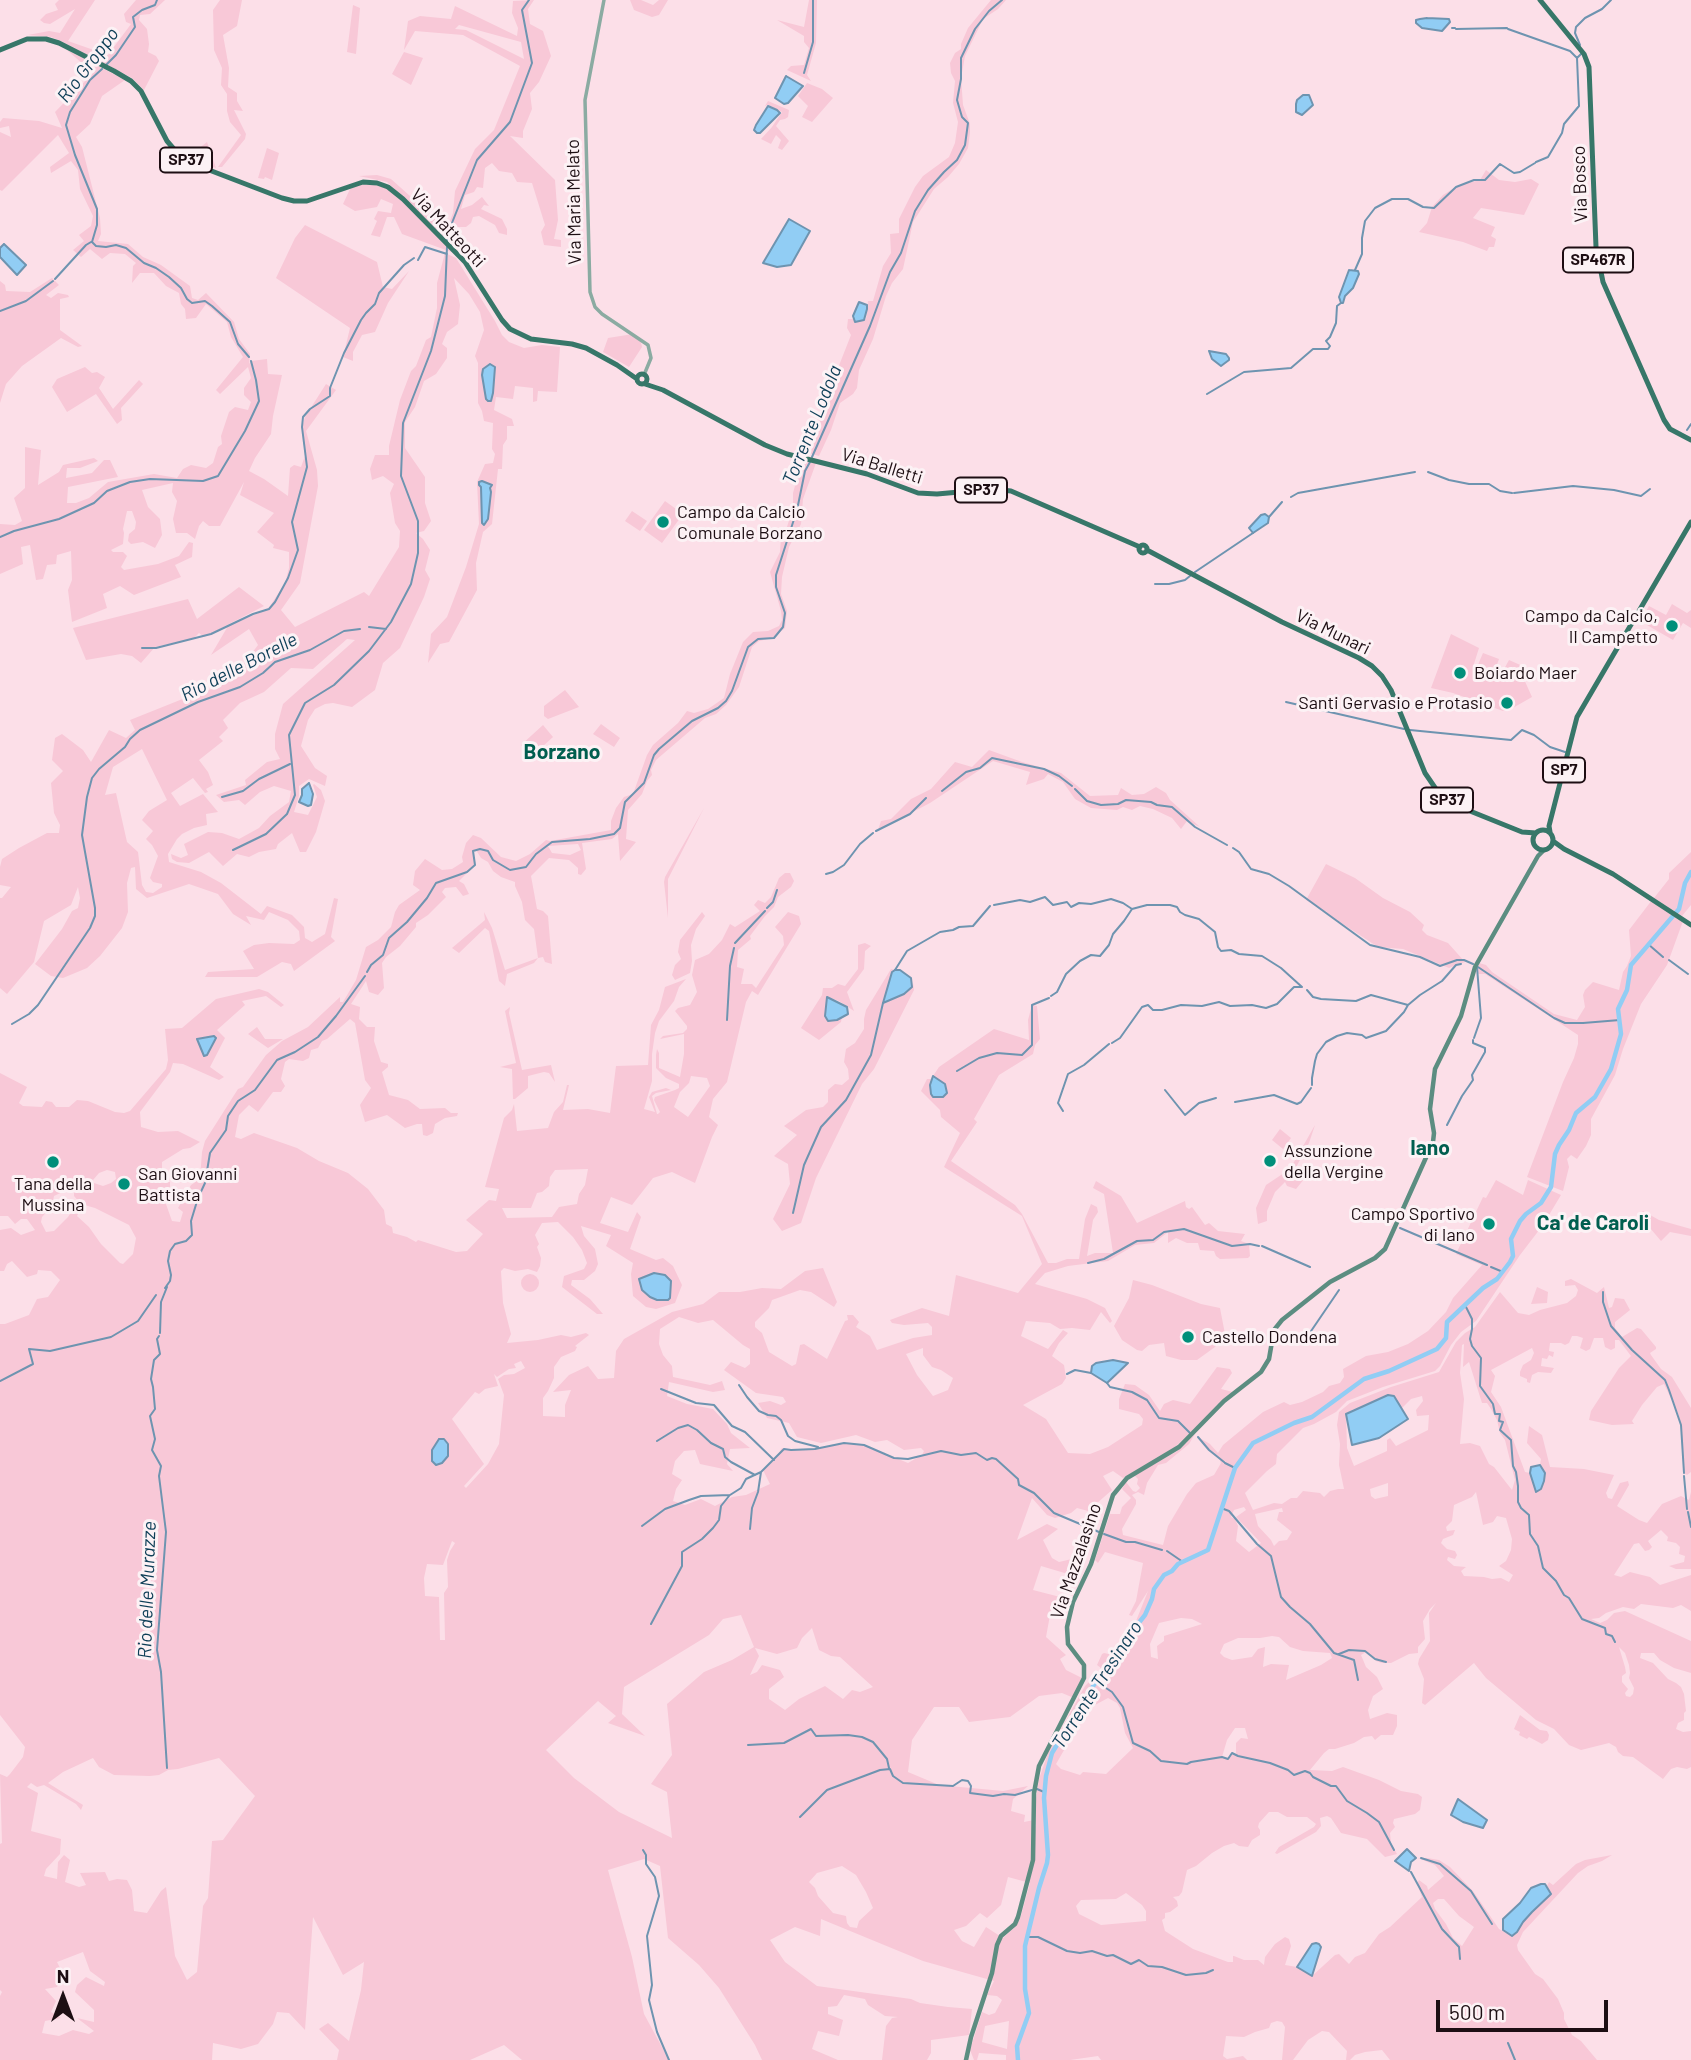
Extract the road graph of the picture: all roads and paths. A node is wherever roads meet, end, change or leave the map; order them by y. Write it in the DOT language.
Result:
graph roads {
  1 [pos="604,0"];
  2 [pos="1540,0"];
  3 [pos="0,50"];
  4 [pos="643,378"];
  5 [pos="1691,440"];
  6 [pos="1691,522"];
  7 [pos="1140,547"];
  8 [pos="1546,831"];
  9 [pos="1522,832"];
  10 [pos="1535,833"];
  11 [pos="1532,841"];
  12 [pos="1553,841"];
  13 [pos="1535,848"];
  14 [pos="1550,848"];
  15 [pos="1564,849"];
  16 [pos="1543,851"];
  17 [pos="1536,859"];
  18 [pos="1688,923"];
  19 [pos="966,2060"];
  1 -- 4 [label="street, Via Maria Melato"];
  2 -- 5 [label="main road, Via Bosco / SP467R"];
  3 -- 4 [label="main road, Via Matteotti / SP37"];
  4 -- 7 [label="main road, Via Balletti / SP37"];
  6 -- 8 [label="main road, SP7"];
  7 -- 9 [label="main road, Via Munari / SP37"];
  8 -- 10 [label="main road"];
  8 -- 12 [label="main road"];
  9 -- 10 [label="main road, Via Munari / SP37"];
  9 -- 11 [label="main road, Via Munari / SP37"];
  10 -- 11 [label="main road"];
  11 -- 13 [label="main road"];
  12 -- 14 [label="main road"];
  12 -- 15 [label="main road"];
  13 -- 16 [label="main road"];
  13 -- 17 [label="main road"];
  14 -- 15 [label="main road"];
  14 -- 16 [label="main road"];
  15 -- 18 [label="main road"];
  16 -- 17 [label="main road, Via Mazzalasino"];
  17 -- 19 [label="main road, Via Mazzalasino"];
}
